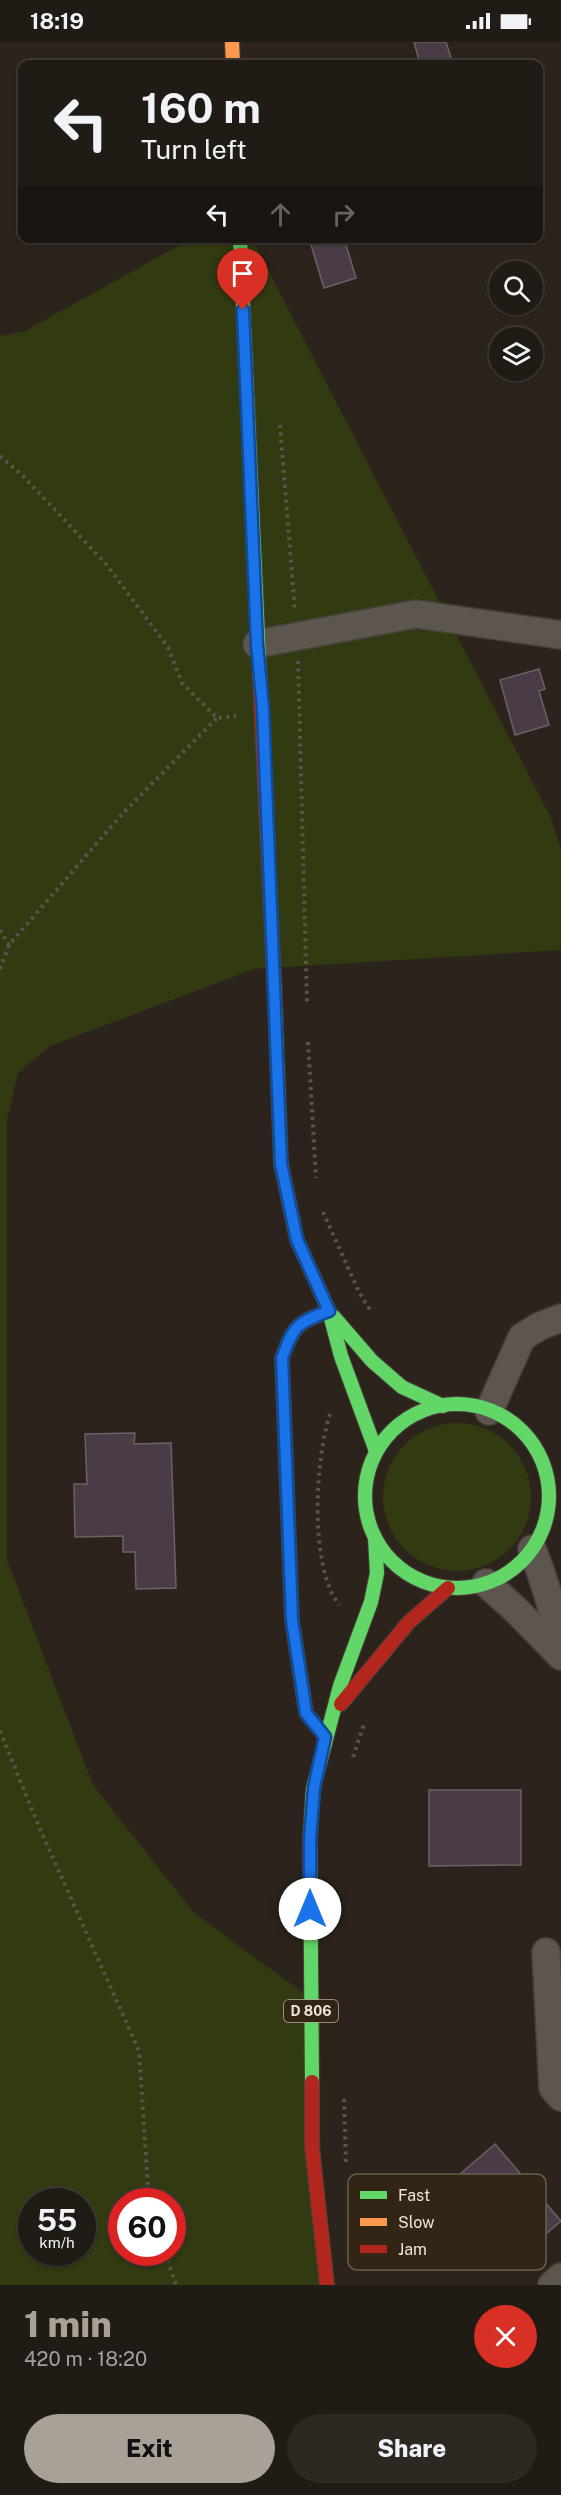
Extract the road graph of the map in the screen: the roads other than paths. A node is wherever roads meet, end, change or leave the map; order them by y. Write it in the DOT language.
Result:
graph roads {
  1 [pos="232,42"];
  2 [pos="233,60"];
  3 [pos="240,243"];
  4 [pos="561,635"];
  5 [pos="257,644"];
  6 [pos="329,1311"];
  7 [pos="561,1318"];
  8 [pos="443,1406"];
  9 [pos="489,1411"];
  10 [pos="556,1449"];
  11 [pos="537,1450"];
  12 [pos="376,1451"];
  13 [pos="561,1506"];
  14 [pos="547,1514"];
  15 [pos="375,1538"];
  16 [pos="532,1549"];
  17 [pos="486,1583"];
  18 [pos="448,1588"];
  19 [pos="561,1634"];
  20 [pos="561,1656"];
  21 [pos="332,1715"];
  22 [pos="325,1737"];
  23 [pos="546,1952"];
  24 [pos="561,2097"];
  25 [pos="561,2277"];
  26 [pos="327,2285"];
  27 [pos="552,2285"];
  1 -- 2 [label="main road"];
  3 -- 5 [label="main road"];
  4 -- 5 [label="street"];
  5 -- 6 [label="main road"];
  6 -- 8 [label="main road"];
  6 -- 12 [label="main road"];
  6 -- 22 [label="lane"];
  7 -- 9 [label="street"];
  8 -- 9 [label="main road"];
  8 -- 12 [label="main road"];
  9 -- 11 [label="main road"];
  10 -- 11 [label="main road"];
  11 -- 14 [label="main road"];
  12 -- 15 [label="main road"];
  13 -- 14 [label="main road"];
  14 -- 16 [label="main road"];
  15 -- 18 [label="main road"];
  15 -- 21 [label="main road, D 806"];
  16 -- 17 [label="main road"];
  16 -- 19 [label="street"];
  17 -- 18 [label="main road"];
  17 -- 20 [label="street"];
  18 -- 21 [label="main road, D 806"];
  21 -- 22 [label="main road, D 806"];
  22 -- 26 [label="main road, D 806"];
  23 -- 24 [label="street"];
  25 -- 27 [label="street"];
}
